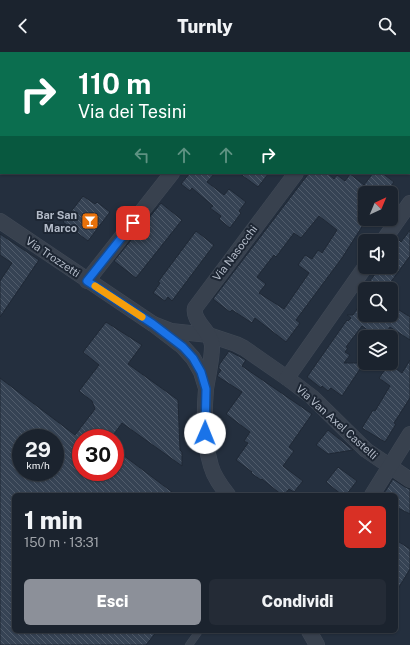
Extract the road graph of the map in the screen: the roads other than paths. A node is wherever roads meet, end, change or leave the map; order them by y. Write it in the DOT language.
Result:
graph roads {
  1 [pos="171,174"];
  2 [pos="295,174"];
  3 [pos="410,203"];
  4 [pos="0,221"];
  5 [pos="388,234"];
  6 [pos="360,274"];
  7 [pos="87,281"];
  8 [pos="153,324"];
  9 [pos="209,335"];
  10 [pos="287,378"];
  11 [pos="206,389"];
  12 [pos="410,434"];
  13 [pos="390,467"];
  14 [pos="410,480"];
  15 [pos="227,493"];
  16 [pos="373,493"];
  17 [pos="198,633"];
  18 [pos="311,633"];
  19 [pos="189,645"];
  20 [pos="317,645"];
  1 -- 7 [label="street"];
  2 -- 9 [label="street, Via Nasocchi"];
  3 -- 5 [label="street"];
  4 -- 7 [label="street, Via Trozzetti"];
  6 -- 10 [label="street"];
  7 -- 8 [label="street, Via Trozzetti"];
  8 -- 9 [label="street, Via Van Axel Castelli"];
  8 -- 11 [label="street, Via Trozzetti"];
  9 -- 10 [label="street, Via Van Axel Castelli"];
  9 -- 11 [label="street, Via Trozzetti"];
  10 -- 13 [label="street, Via Van Axel Castelli"];
  11 -- 15 [label="street, Via Trozzetti"];
  12 -- 13 [label="street"];
  13 -- 14 [label="street, Via Van Axel Castelli"];
  13 -- 16 [label="street"];
  17 -- 19 [label="lane"];
  18 -- 20 [label="street"];
}
